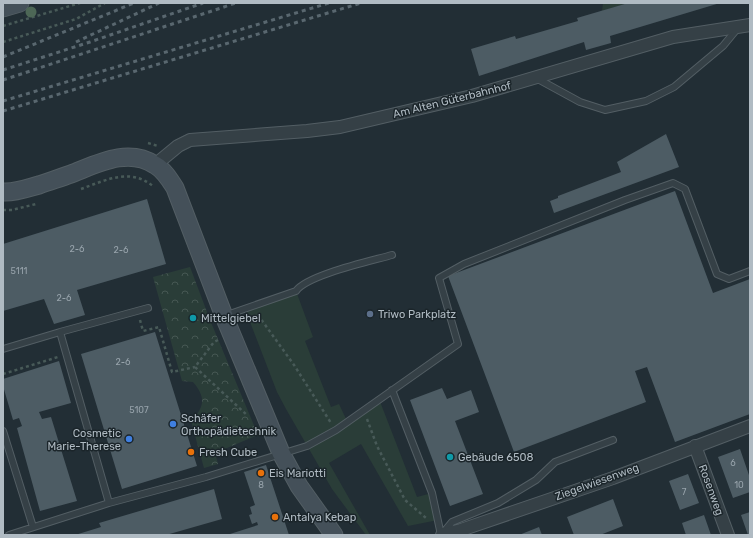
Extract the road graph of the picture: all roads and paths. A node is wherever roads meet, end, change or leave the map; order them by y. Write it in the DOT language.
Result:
graph roads {
  1 [pos="80,3"];
  2 [pos="105,3"];
  3 [pos="745,25"];
  4 [pos="3,26"];
  5 [pos="3,42"];
  6 [pos="536,78"];
  7 [pos="156,165"];
  8 [pos="80,189"];
  9 [pos="158,190"];
  10 [pos="3,192"];
  11 [pos="42,202"];
  12 [pos="3,210"];
  13 [pos="392,255"];
  14 [pos="750,271"];
  15 [pos="251,306"];
  16 [pos="148,308"];
  17 [pos="137,312"];
  18 [pos="224,316"];
  19 [pos="60,332"];
  20 [pos="223,346"];
  21 [pos="3,349"];
  22 [pos="67,354"];
  23 [pos="195,367"];
  24 [pos="3,374"];
  25 [pos="392,390"];
  26 [pos="364,410"];
  27 [pos="250,418"];
  28 [pos="750,426"];
  29 [pos="336,430"];
  30 [pos="3,431"];
  31 [pos="613,440"];
  32 [pos="695,446"];
  33 [pos="281,453"];
  34 [pos="109,503"];
  35 [pos="428,521"];
  36 [pos="33,527"];
  37 [pos="9,535"];
  38 [pos="334,535"];
  39 [pos="441,535"];
  40 [pos="728,535"];
  1 -- 4 [label="path"];
  2 -- 5 [label="path"];
  3 -- 6 [label="street, Am Alten Güterbahnhof"];
  3 -- 6 [label="lane"];
  6 -- 7 [label="street, Am Alten Güterbahnhof"];
  7 -- 10 [label="main road"];
  7 -- 18 [label="main road"];
  8 -- 9 [label="path"];
  11 -- 12 [label="path"];
  13 -- 15 [label="lane"];
  14 -- 25 [label="lane"];
  15 -- 18 [label="lane"];
  15 -- 29 [label="path"];
  16 -- 17 [label="lane"];
  17 -- 19 [label="lane"];
  17 -- 23 [label="path"];
  18 -- 33 [label="main road"];
  19 -- 21 [label="lane"];
  19 -- 22 [label="lane"];
  20 -- 23 [label="path"];
  22 -- 24 [label="path"];
  22 -- 34 [label="lane"];
  23 -- 27 [label="path"];
  25 -- 26 [label="lane"];
  25 -- 39 [label="lane"];
  26 -- 29 [label="lane"];
  26 -- 35 [label="path"];
  28 -- 32 [label="street, Ziegelwiesenweg"];
  29 -- 33 [label="lane"];
  30 -- 36 [label="lane"];
  31 -- 39 [label="lane"];
  32 -- 39 [label="street, Ziegelwiesenweg"];
  32 -- 40 [label="street, Rosenweg"];
  33 -- 34 [label="lane"];
  33 -- 38 [label="main road"];
  34 -- 36 [label="lane"];
  36 -- 37 [label="lane"];
}
